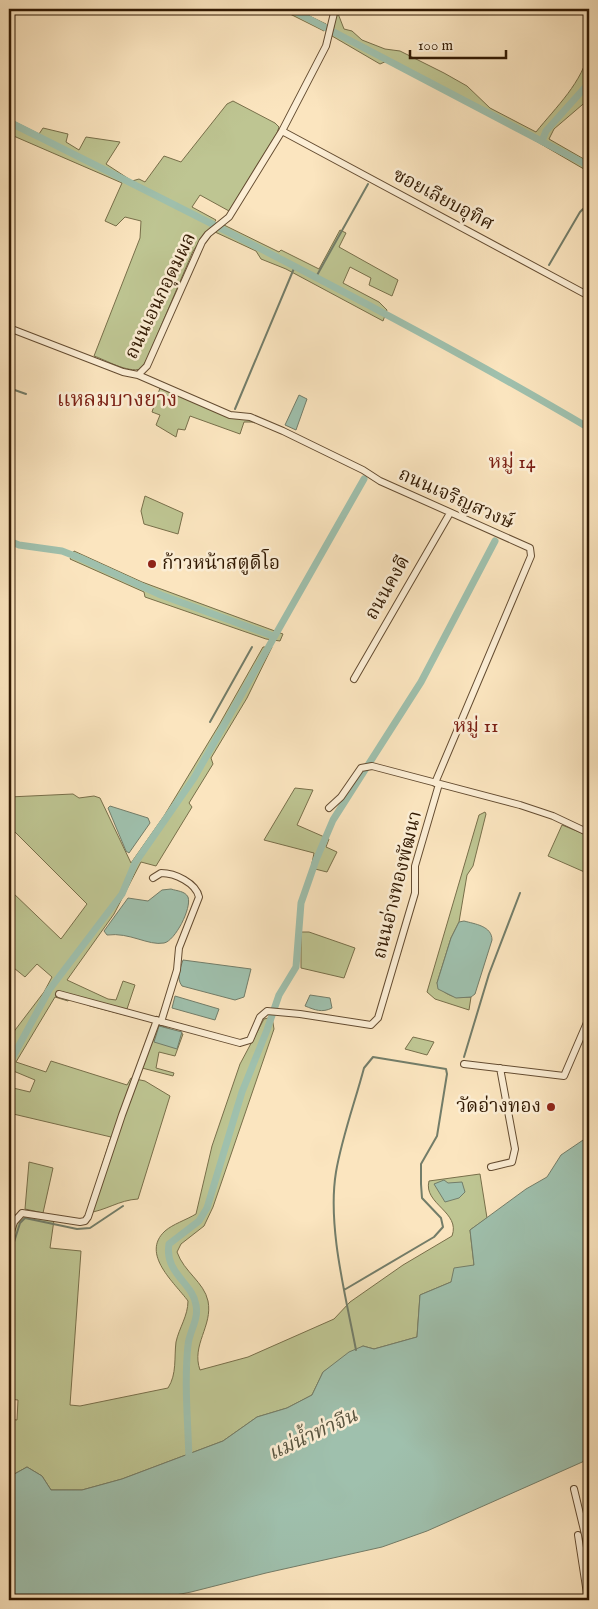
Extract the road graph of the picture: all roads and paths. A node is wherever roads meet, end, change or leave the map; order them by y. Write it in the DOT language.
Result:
graph roads {
  1 [pos="335,9"];
  2 [pos="282,131"];
  3 [pos="589,296"];
  4 [pos="9,328"];
  5 [pos="138,375"];
  6 [pos="450,513"];
  7 [pos="354,679"];
  8 [pos="437,784"];
  9 [pos="329,808"];
  10 [pos="589,833"];
  11 [pos="152,878"];
  12 [pos="60,994"];
  13 [pos="589,1018"];
  14 [pos="159,1021"];
  15 [pos="464,1064"];
  16 [pos="500,1068"];
  17 [pos="491,1167"];
  18 [pos="9,1238"];
  19 [pos="574,1489"];
  20 [pos="578,1535"];
  21 [pos="589,1551"];
  22 [pos="587,1581"];
  23 [pos="588,1600"];
  1 -- 2 [label="street, ถนนเอนกอุดมผล"];
  2 -- 3 [label="street, ซอยเลียบอุทิศ"];
  2 -- 5 [label="street, ถนนเอนกอุดมผล"];
  4 -- 5 [label="street, ถนนเอนกอุดมผล"];
  5 -- 6 [label="street, ถนนเจริญสวงษ์"];
  6 -- 7 [label="street, ถนนคงดี"];
  6 -- 8 [label="street, ถนนเจริญสวงษ์"];
  8 -- 9 [label="street"];
  8 -- 10 [label="street"];
  8 -- 14 [label="street, ถนนอ่างทองพัฒนา"];
  11 -- 14 [label="street"];
  12 -- 14 [label="street, ถนนอ่างทองพัฒนา"];
  13 -- 16 [label="street"];
  14 -- 18 [label="street"];
  15 -- 16 [label="street"];
  16 -- 17 [label="street"];
  19 -- 21 [label="street"];
  20 -- 22 [label="street"];
  22 -- 23 [label="street"];
}
